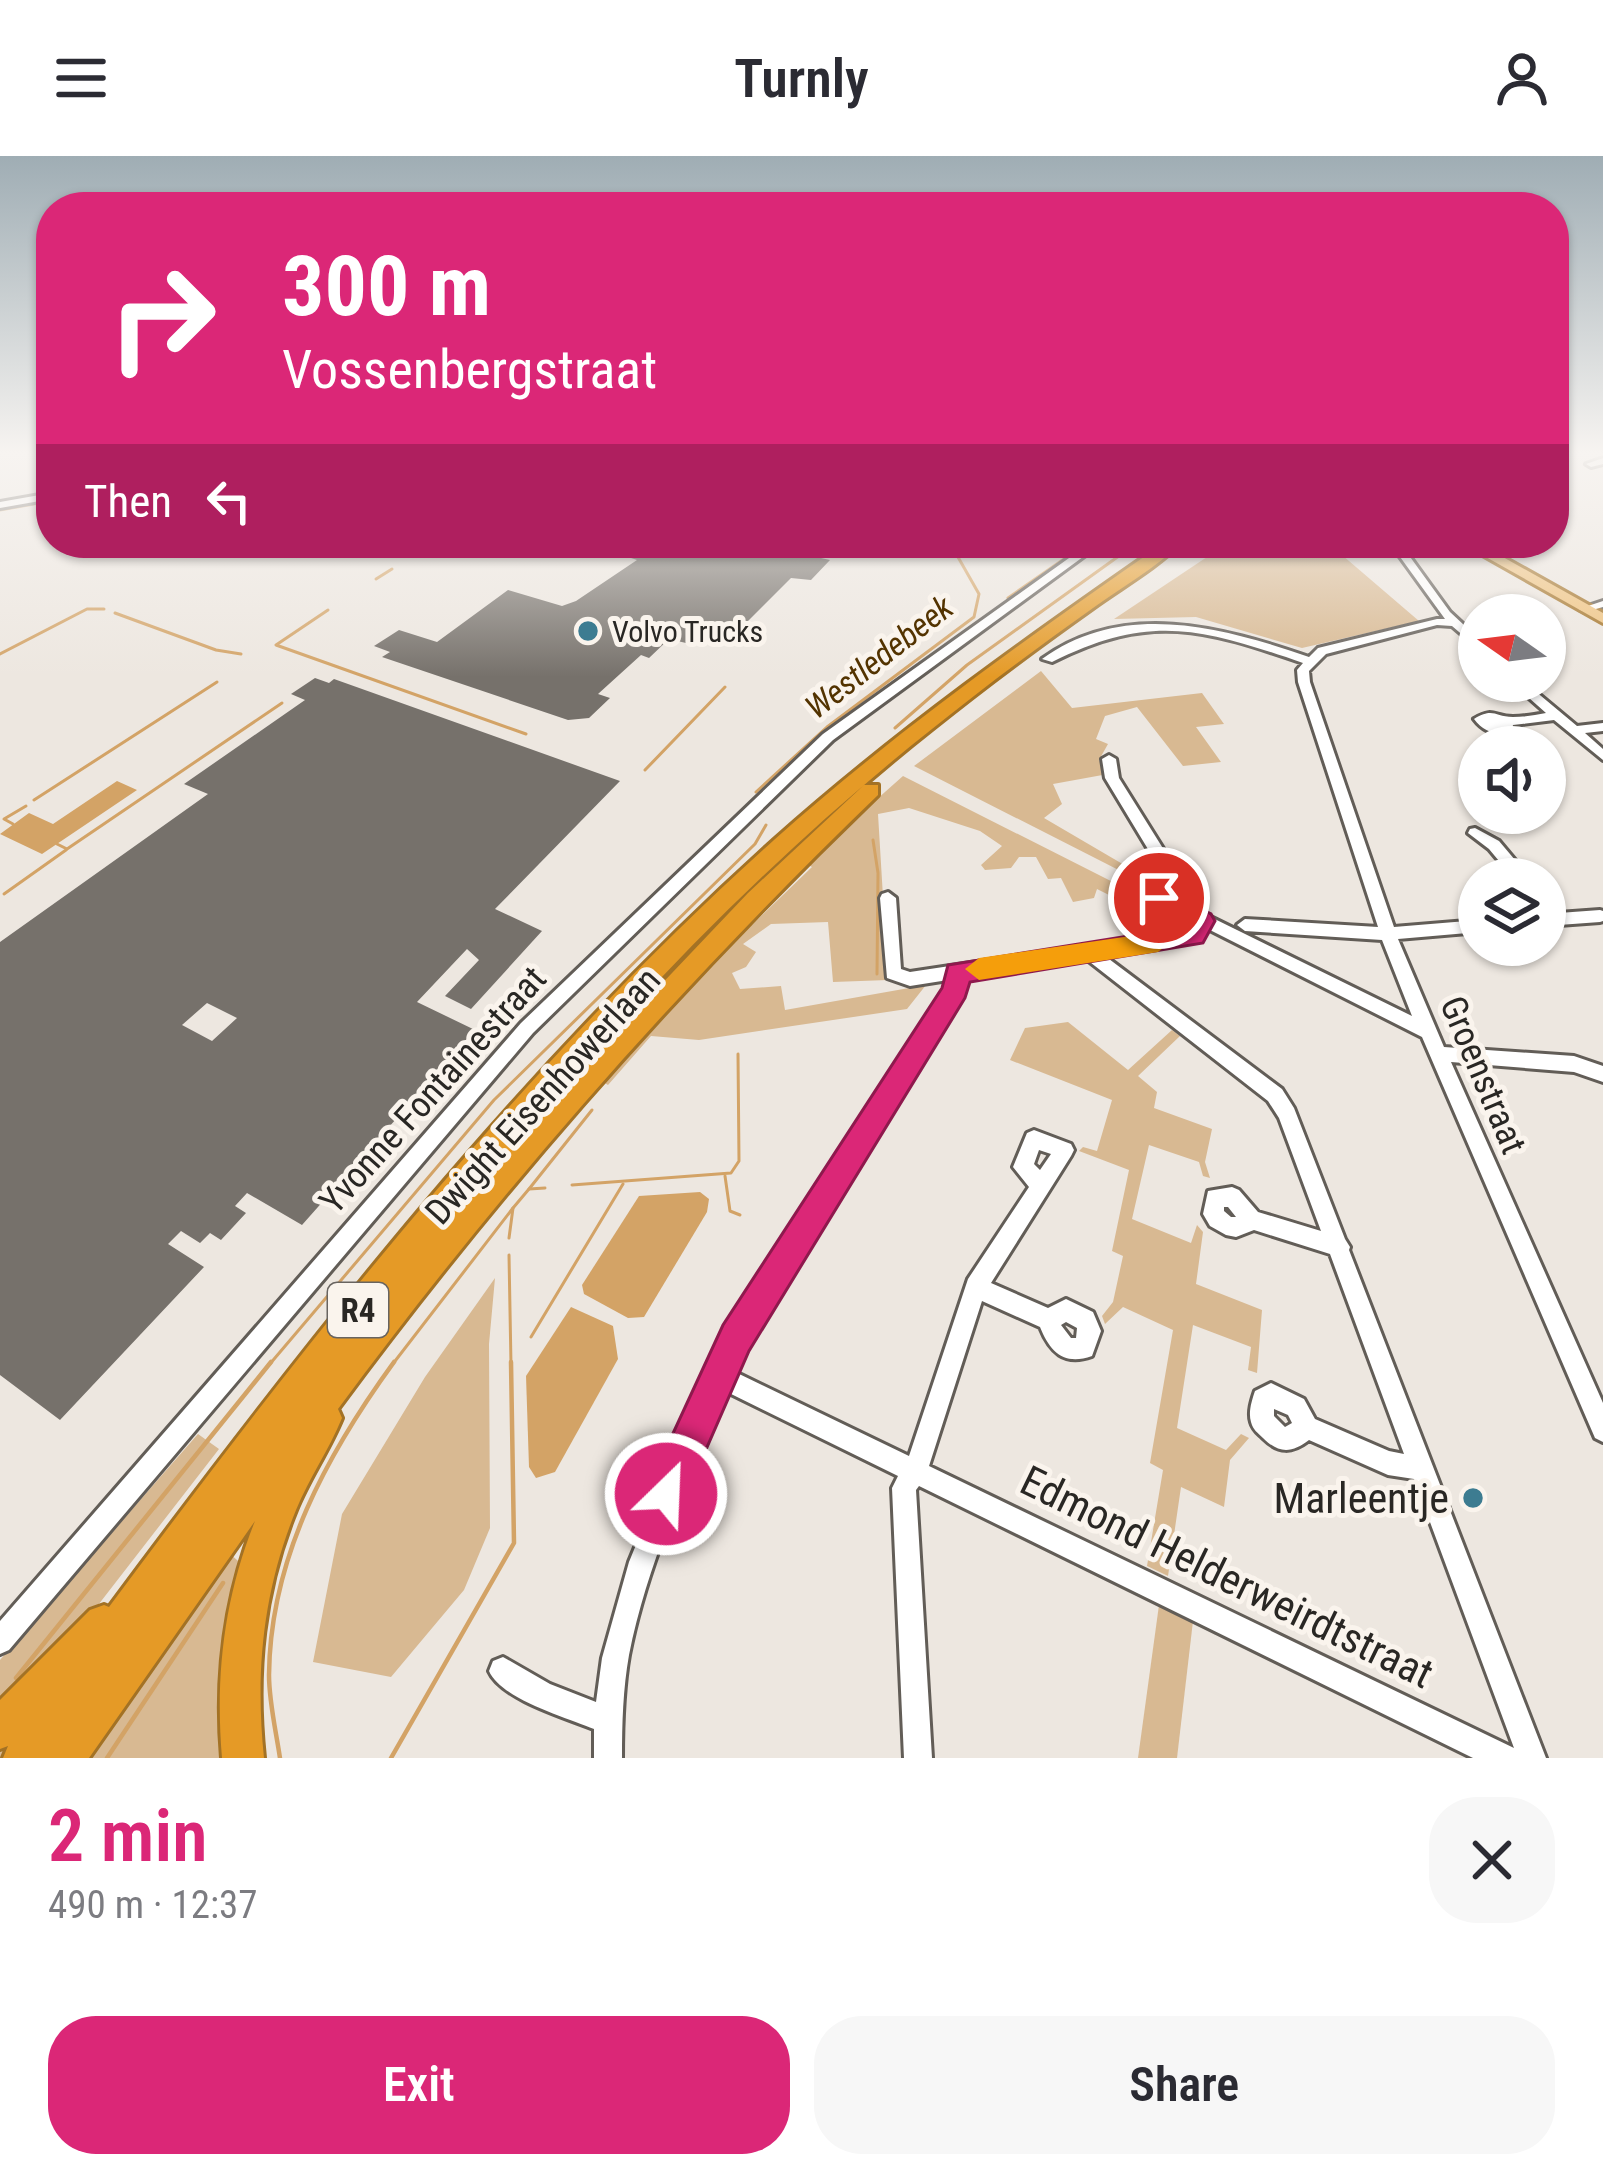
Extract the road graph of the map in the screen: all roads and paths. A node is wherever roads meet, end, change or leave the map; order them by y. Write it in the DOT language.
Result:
graph roads {
  1 [pos="1076,558"];
  2 [pos="1142,558"];
  3 [pos="1152,558"];
  4 [pos="1172,558"];
  5 [pos="1404,558"];
  6 [pos="1500,558"];
  7 [pos="1102,593"];
  8 [pos="1597,610"];
  9 [pos="1441,618"];
  10 [pos="1458,626"];
  11 [pos="1048,659"];
  12 [pos="1309,661"];
  13 [pos="1539,702"];
  14 [pos="1555,716"];
  15 [pos="1507,722"];
  16 [pos="1603,727"];
  17 [pos="1572,731"];
  18 [pos="1603,757"];
  19 [pos="1109,759"];
  20 [pos="1477,834"];
  21 [pos="1505,858"];
  22 [pos="888,898"];
  23 [pos="1600,916"];
  24 [pos="1566,919"];
  25 [pos="1202,921"];
  26 [pos="1244,925"];
  27 [pos="1458,928"];
  28 [pos="1387,934"];
  29 [pos="1090,953"];
  30 [pos="957,973"];
  31 [pos="1430,1033"];
  32 [pos="1439,1054"];
  33 [pos="1603,1074"];
  34 [pos="1041,1185"];
  35 [pos="1252,1220"];
  36 [pos="1340,1247"];
  37 [pos="976,1287"];
  38 [pos="1049,1320"];
  39 [pos="371,1337"];
  40 [pos="717,1375"];
  41 [pos="1307,1427"];
  42 [pos="1603,1430"];
  43 [pos="1424,1469"];
  44 [pos="913,1471"];
  45 [pos="175,1547"];
  46 [pos="0,1641"];
  47 [pos="503,1671"];
  48 [pos="606,1720"];
  49 [pos="0,1729"];
  50 [pos="922,1756"];
  51 [pos="24,1758"];
  52 [pos="64,1758"];
  53 [pos="243,1758"];
  54 [pos="608,1758"];
  55 [pos="1504,1758"];
  56 [pos="1532,1758"];
  1 -- 46 [label="street, Yvonne Fontainestraat"];
  2 -- 7 [label="highway"];
  3 -- 7 [label="highway, Dwight Eisenhowerlaan / R4"];
  4 -- 39 [label="highway, Dwight Eisenhowerlaan / R4"];
  5 -- 9 [label="street"];
  6 -- 8 [label="main road"];
  7 -- 45 [label="highway, Dwight Eisenhowerlaan / R4"];
  9 -- 10 [label="street"];
  9 -- 12 [label="street"];
  11 -- 12 [label="street"];
  12 -- 28 [label="street, Groenstraat"];
  13 -- 14 [label="street"];
  14 -- 15 [label="street"];
  14 -- 17 [label="street"];
  16 -- 17 [label="street"];
  17 -- 18 [label="street"];
  19 -- 25 [label="street"];
  20 -- 21 [label="street"];
  22 -- 30 [label="street"];
  23 -- 24 [label="street"];
  25 -- 29 [label="street"];
  25 -- 31 [label="street"];
  26 -- 28 [label="street"];
  27 -- 28 [label="street"];
  28 -- 31 [label="street, Groenstraat"];
  29 -- 30 [label="street"];
  29 -- 36 [label="street"];
  30 -- 40 [label="street"];
  31 -- 32 [label="street, Groenstraat"];
  32 -- 33 [label="street"];
  32 -- 42 [label="street, Groenstraat"];
  34 -- 37 [label="street"];
  35 -- 36 [label="street"];
  36 -- 43 [label="street"];
  37 -- 38 [label="street"];
  37 -- 44 [label="street"];
  39 -- 52 [label="highway, Dwight Eisenhowerlaan / R4"];
  39 -- 53 [label="highway"];
  40 -- 44 [label="street, Edmond Helderweirdtstraat"];
  40 -- 48 [label="street"];
  41 -- 43 [label="street"];
  43 -- 56 [label="street"];
  44 -- 50 [label="street"];
  44 -- 55 [label="street, Edmond Helderweirdtstraat"];
  45 -- 49 [label="highway"];
  45 -- 51 [label="highway, Dwight Eisenhowerlaan / R4"];
  47 -- 48 [label="street"];
  48 -- 54 [label="street"];
}
